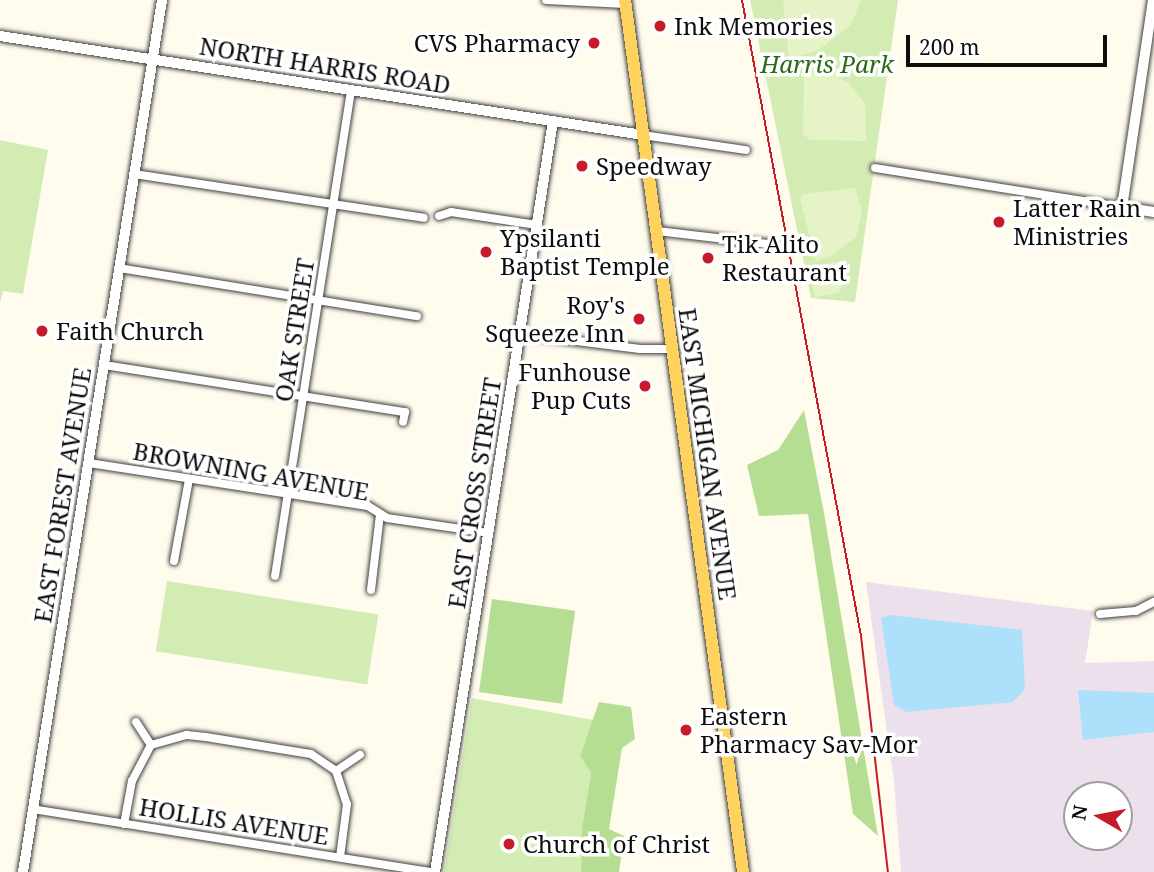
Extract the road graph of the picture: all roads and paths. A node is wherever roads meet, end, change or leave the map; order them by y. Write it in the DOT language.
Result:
graph roads {
  1 [pos="162,0"];
  2 [pos="545,0"];
  3 [pos="1153,0"];
  4 [pos="625,2"];
  5 [pos="0,36"];
  6 [pos="152,60"];
  7 [pos="351,90"];
  8 [pos="553,121"];
  9 [pos="643,135"];
  10 [pos="746,150"];
  11 [pos="875,168"];
  12 [pos="134,174"];
  13 [pos="334,205"];
  14 [pos="1122,207"];
  15 [pos="1154,212"];
  16 [pos="439,216"];
  17 [pos="424,218"];
  18 [pos="537,225"];
  19 [pos="657,231"];
  20 [pos="776,245"];
  21 [pos="119,268"];
  22 [pos="318,299"];
  23 [pos="417,316"];
  24 [pos="521,334"];
  25 [pos="673,349"];
  26 [pos="104,365"];
  27 [pos="303,396"];
  28 [pos="403,422"];
  29 [pos="89,463"];
  30 [pos="189,479"];
  31 [pos="288,494"];
  32 [pos="380,515"];
  33 [pos="488,533"];
  34 [pos="174,561"];
  35 [pos="275,576"];
  36 [pos="371,590"];
  37 [pos="1154,602"];
  38 [pos="1100,614"];
  39 [pos="136,722"];
  40 [pos="151,746"];
  41 [pos="360,755"];
  42 [pos="336,772"];
  43 [pos="32,809"];
  44 [pos="124,824"];
  45 [pos="340,857"];
  46 [pos="23,872"];
  47 [pos="433,872"];
  48 [pos="743,872"];
  1 -- 6 [label="street, EAST FOREST AVENUE"];
  2 -- 4 [label="street"];
  3 -- 14 [label="street"];
  4 -- 9 [label="main road, EAST MICHIGAN AVENUE"];
  5 -- 6 [label="street, NORTH HARRIS ROAD"];
  6 -- 7 [label="street, NORTH HARRIS ROAD"];
  6 -- 12 [label="street, EAST FOREST AVENUE"];
  7 -- 8 [label="street, NORTH HARRIS ROAD"];
  7 -- 13 [label="street, OAK STREET"];
  8 -- 9 [label="street, NORTH HARRIS ROAD"];
  8 -- 18 [label="street, EAST CROSS STREET"];
  9 -- 10 [label="street"];
  9 -- 19 [label="main road, EAST MICHIGAN AVENUE"];
  11 -- 14 [label="street"];
  12 -- 13 [label="street"];
  12 -- 21 [label="street, EAST FOREST AVENUE"];
  13 -- 17 [label="street"];
  13 -- 22 [label="street, OAK STREET"];
  14 -- 15 [label="street"];
  16 -- 18 [label="street"];
  18 -- 24 [label="street, EAST CROSS STREET"];
  19 -- 20 [label="street"];
  19 -- 25 [label="main road, EAST MICHIGAN AVENUE"];
  21 -- 22 [label="street"];
  21 -- 26 [label="street, EAST FOREST AVENUE"];
  22 -- 23 [label="street"];
  22 -- 27 [label="street, OAK STREET"];
  24 -- 25 [label="street"];
  24 -- 33 [label="street, EAST CROSS STREET"];
  25 -- 48 [label="main road, EAST MICHIGAN AVENUE"];
  26 -- 27 [label="street"];
  26 -- 29 [label="street, EAST FOREST AVENUE"];
  27 -- 28 [label="street"];
  27 -- 31 [label="street, OAK STREET"];
  29 -- 30 [label="street, BROWNING AVENUE"];
  29 -- 43 [label="street, EAST FOREST AVENUE"];
  30 -- 31 [label="street, BROWNING AVENUE"];
  30 -- 34 [label="street"];
  31 -- 32 [label="street, BROWNING AVENUE"];
  31 -- 35 [label="street, OAK STREET"];
  32 -- 33 [label="street, BROWNING AVENUE"];
  32 -- 36 [label="street"];
  33 -- 47 [label="street, EAST CROSS STREET"];
  37 -- 38 [label="street"];
  39 -- 40 [label="street"];
  40 -- 42 [label="street"];
  40 -- 44 [label="street"];
  41 -- 42 [label="street"];
  42 -- 45 [label="street"];
  43 -- 44 [label="street, HOLLIS AVENUE"];
  43 -- 46 [label="street, EAST FOREST AVENUE"];
  44 -- 45 [label="street, HOLLIS AVENUE"];
  45 -- 47 [label="street, HOLLIS AVENUE"];
}
